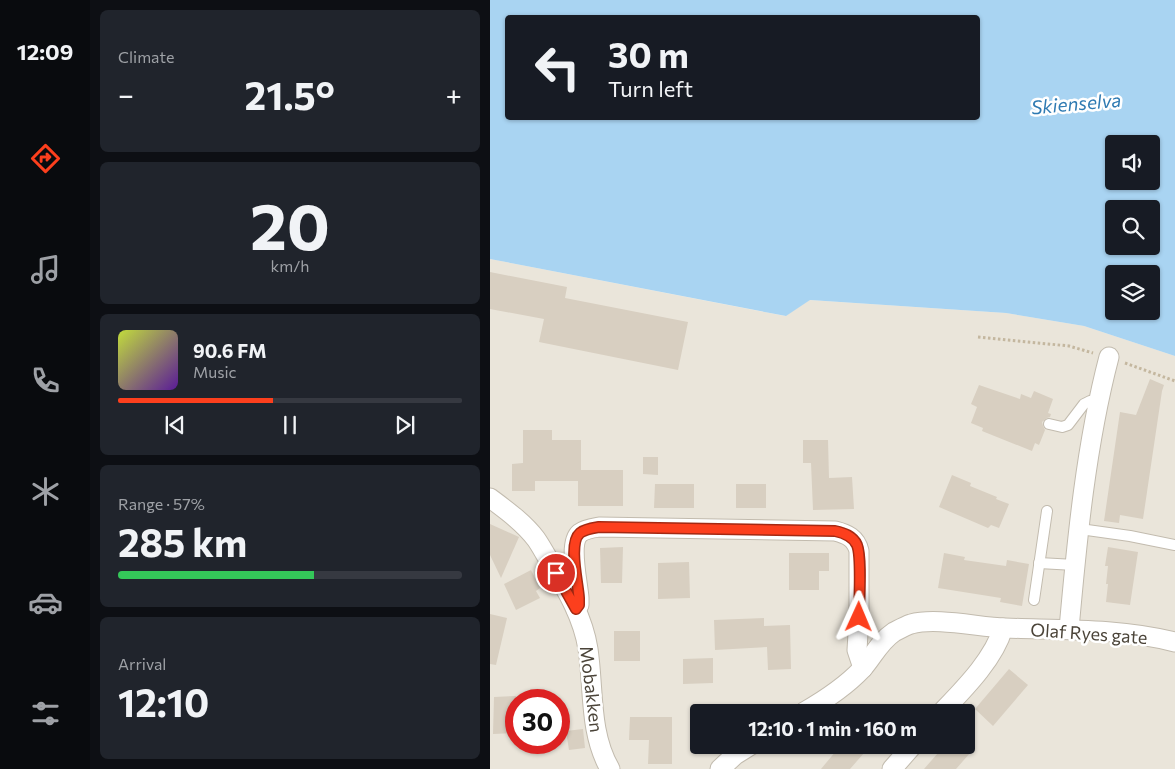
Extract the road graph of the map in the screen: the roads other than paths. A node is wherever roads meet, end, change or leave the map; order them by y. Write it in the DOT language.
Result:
graph roads {
  1 [pos="1109,357"];
  2 [pos="1099,400"];
  3 [pos="1048,424"];
  4 [pos="490,498"];
  5 [pos="1047,511"];
  6 [pos="1080,529"];
  7 [pos="1175,545"];
  8 [pos="1039,563"];
  9 [pos="1075,565"];
  10 [pos="1034,600"];
  11 [pos="576,609"];
  12 [pos="1003,628"];
  13 [pos="1069,629"];
  14 [pos="1175,642"];
  15 [pos="863,668"];
  16 [pos="817,704"];
  17 [pos="949,704"];
  18 [pos="735,754"];
  19 [pos="905,754"];
  20 [pos="610,769"];
  21 [pos="720,769"];
  22 [pos="892,769"];
  1 -- 2 [label="street"];
  2 -- 3 [label="lane"];
  2 -- 6 [label="street"];
  4 -- 11 [label="street, Mobakken"];
  5 -- 8 [label="lane"];
  6 -- 7 [label="lane"];
  6 -- 9 [label="street"];
  8 -- 9 [label="lane"];
  8 -- 10 [label="lane"];
  9 -- 13 [label="street"];
  11 -- 15 [label="street, Mobakken"];
  11 -- 20 [label="street, Mobakken"];
  12 -- 13 [label="street, Olaf Ryes gate"];
  12 -- 15 [label="street, Olaf Ryes gate"];
  12 -- 17 [label="street"];
  13 -- 14 [label="street, Olaf Ryes gate"];
  15 -- 16 [label="street, Olaf Ryes gate"];
  18 -- 21 [label="street"];
  19 -- 22 [label="street"];
}
